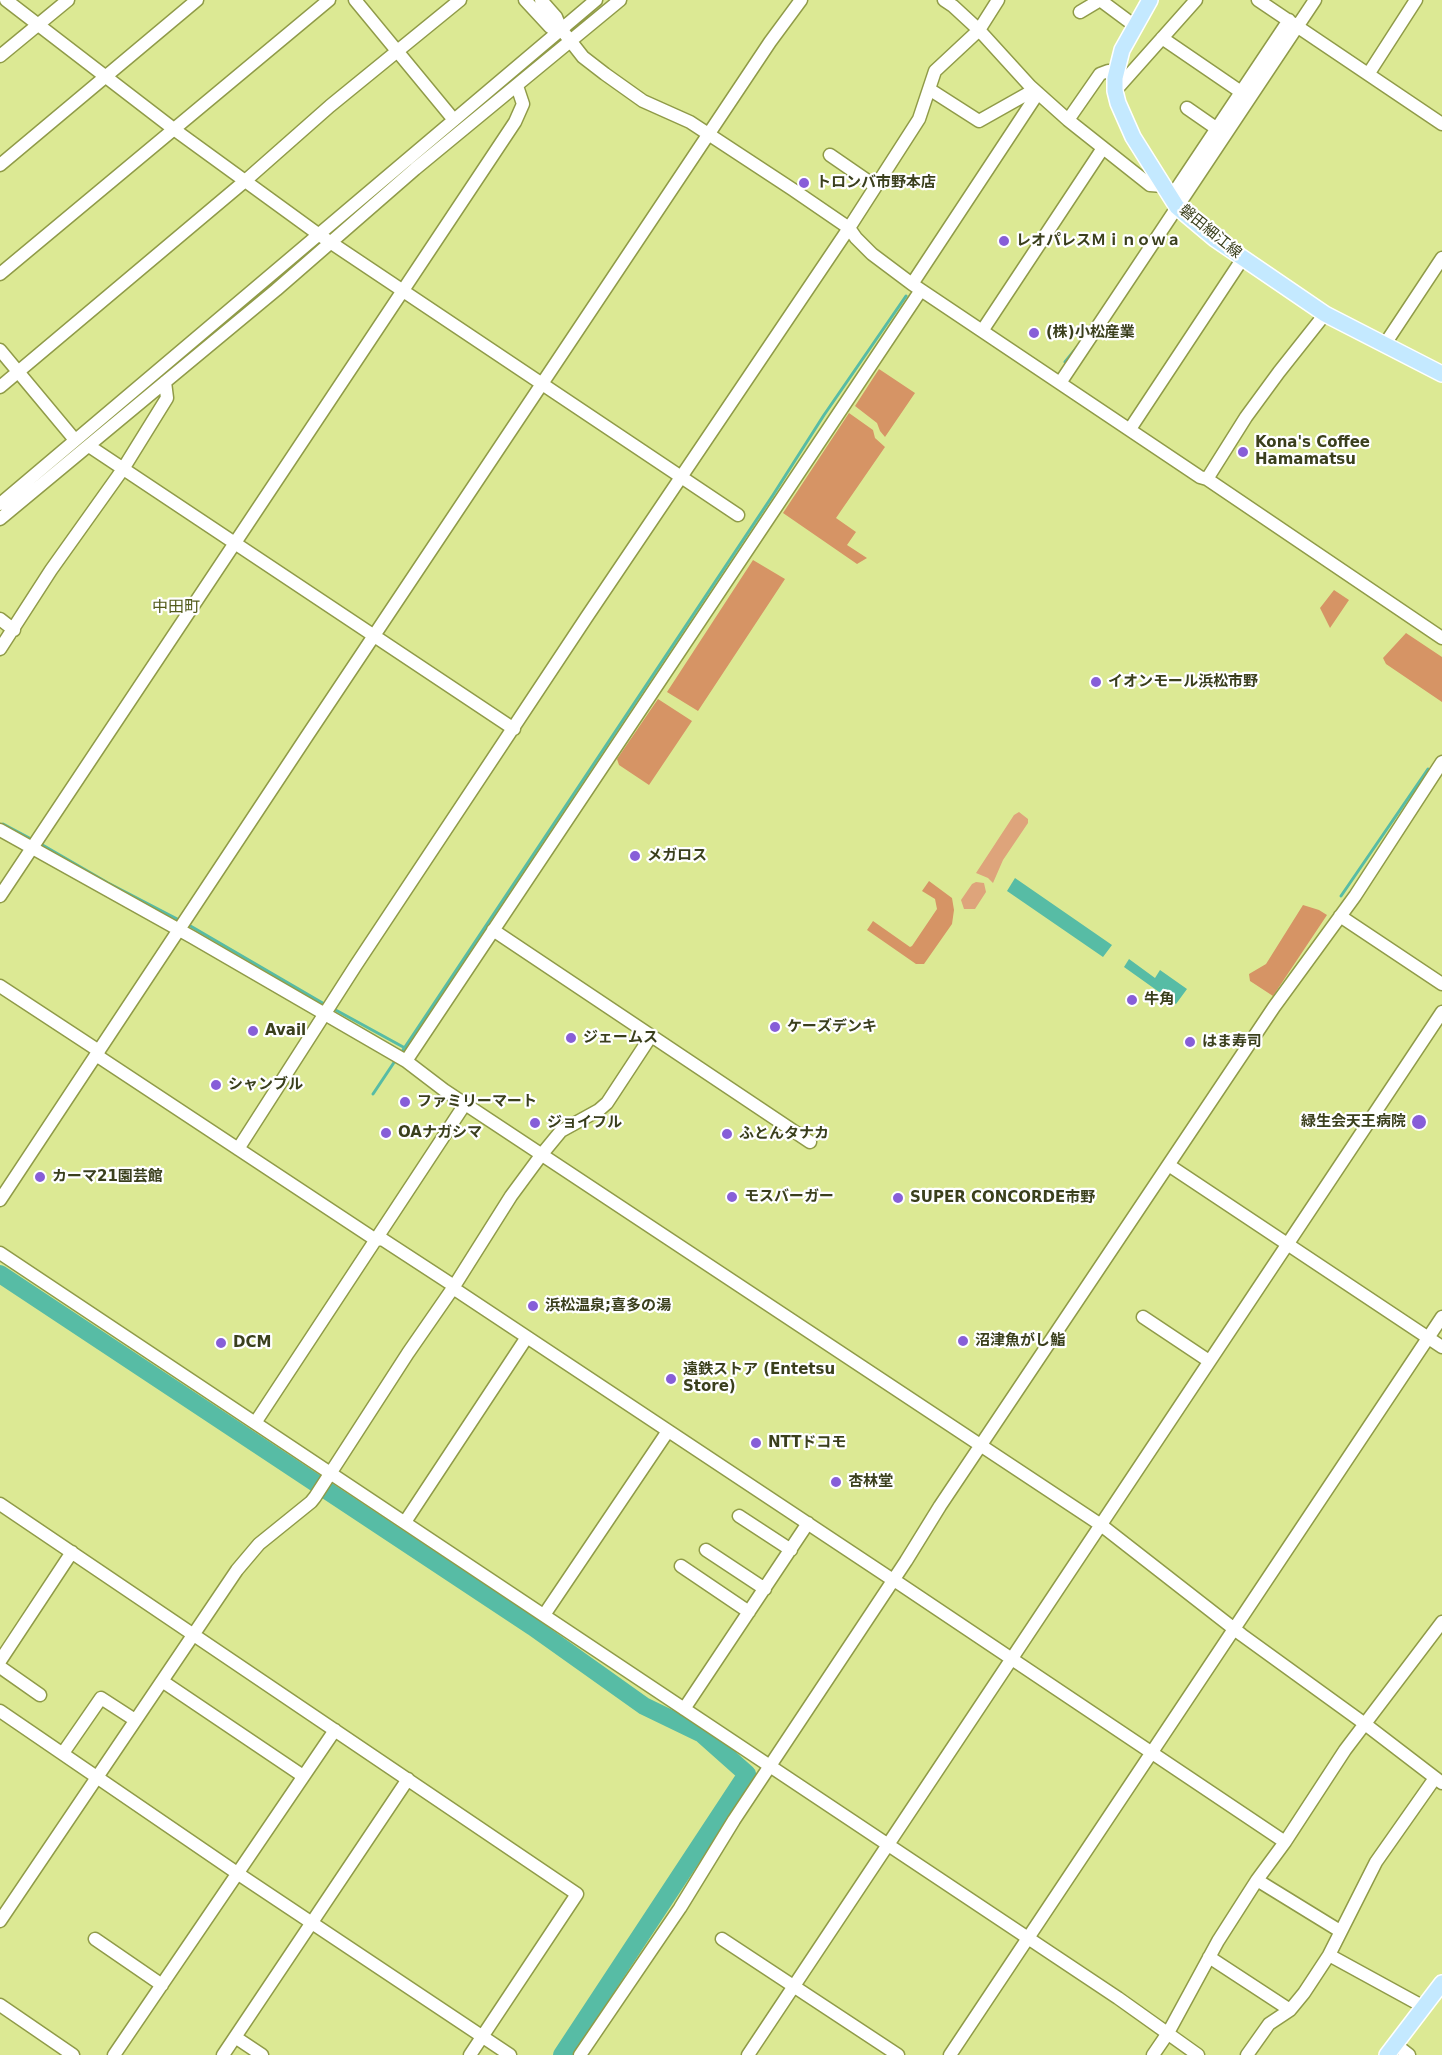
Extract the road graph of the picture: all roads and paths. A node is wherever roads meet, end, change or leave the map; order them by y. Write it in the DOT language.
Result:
graph roads {
  1 [pos="6,0"];
  2 [pos="69,0"];
  3 [pos="197,0"];
  4 [pos="329,0"];
  5 [pos="355,0"];
  6 [pos="460,0"];
  7 [pos="525,0"];
  8 [pos="541,0"];
  9 [pos="596,0"];
  10 [pos="620,0"];
  11 [pos="801,0"];
  12 [pos="944,0"];
  13 [pos="998,0"];
  14 [pos="1150,0"];
  15 [pos="1196,0"];
  16 [pos="1258,0"];
  17 [pos="1314,0"];
  18 [pos="1416,0"];
  19 [pos="1080,12"];
  20 [pos="1293,23"];
  21 [pos="39,25"];
  22 [pos="1135,26"];
  23 [pos="561,29"];
  24 [pos="979,30"];
  25 [pos="1162,39"];
  26 [pos="572,41"];
  27 [pos="397,51"];
  28 [pos="0,56"];
  29 [pos="1116,71"];
  30 [pos="1369,73"];
  31 [pos="106,76"];
  32 [pos="517,86"];
  33 [pos="929,89"];
  34 [pos="1115,91"];
  35 [pos="1036,92"];
  36 [pos="1241,92"];
  37 [pos="1187,108"];
  38 [pos="454,120"];
  39 [pos="1068,120"];
  40 [pos="1442,124"];
  41 [pos="176,130"];
  42 [pos="1221,132"];
  43 [pos="710,134"];
  44 [pos="1103,148"];
  45 [pos="830,155"];
  46 [pos="0,165"];
  47 [pos="245,181"];
  48 [pos="875,186"];
  49 [pos="1170,197"];
  50 [pos="849,228"];
  51 [pos="318,234"];
  52 [pos="330,242"];
  53 [pos="1243,258"];
  54 [pos="1442,258"];
  55 [pos="0,274"];
  56 [pos="916,287"];
  57 [pos="404,291"];
  58 [pos="1325,314"];
  59 [pos="982,331"];
  60 [pos="1385,344"];
  61 [pos="0,350"];
  62 [pos="18,372"];
  63 [pos="1442,374"];
  64 [pos="165,382"];
  65 [pos="1060,383"];
  66 [pos="543,384"];
  67 [pos="0,387"];
  68 [pos="1130,429"];
  69 [pos="75,440"];
  70 [pos="88,446"];
  71 [pos="123,469"];
  72 [pos="682,478"];
  73 [pos="1207,479"];
  74 [pos="0,504"];
  75 [pos="738,515"];
  76 [pos="0,519"];
  77 [pos="236,543"];
  78 [pos="0,619"];
  79 [pos="14,630"];
  80 [pos="375,636"];
  81 [pos="1442,638"];
  82 [pos="0,650"];
  83 [pos="514,729"];
  84 [pos="1442,762"];
  85 [pos="1,833"];
  86 [pos="32,848"];
  87 [pos="0,896"];
  88 [pos="1340,916"];
  89 [pos="179,930"];
  90 [pos="493,930"];
  91 [pos="1442,984"];
  92 [pos="0,986"];
  93 [pos="1442,1012"];
  94 [pos="325,1016"];
  95 [pos="651,1036"];
  96 [pos="97,1053"];
  97 [pos="409,1056"];
  98 [pos="465,1104"];
  99 [pos="810,1142"];
  100 [pos="238,1149"];
  101 [pos="542,1154"];
  102 [pos="1170,1166"];
  103 [pos="0,1200"];
  104 [pos="375,1240"];
  105 [pos="1288,1245"];
  106 [pos="0,1253"];
  107 [pos="453,1288"];
  108 [pos="1143,1317"];
  109 [pos="1442,1317"];
  110 [pos="527,1337"];
  111 [pos="1428,1338"];
  112 [pos="1442,1347"];
  113 [pos="1209,1361"];
  114 [pos="255,1423"];
  115 [pos="668,1431"];
  116 [pos="981,1445"];
  117 [pos="331,1473"];
  118 [pos="0,1504"];
  119 [pos="740,1516"];
  120 [pos="405,1522"];
  121 [pos="808,1523"];
  122 [pos="1101,1525"];
  123 [pos="706,1550"];
  124 [pos="790,1550"];
  125 [pos="72,1552"];
  126 [pos="681,1566"];
  127 [pos="889,1578"];
  128 [pos="765,1589"];
  129 [pos="749,1612"];
  130 [pos="544,1615"];
  131 [pos="1442,1623"];
  132 [pos="1234,1629"];
  133 [pos="194,1635"];
  134 [pos="1012,1660"];
  135 [pos="0,1661"];
  136 [pos="0,1667"];
  137 [pos="162,1681"];
  138 [pos="40,1695"];
  139 [pos="684,1709"];
  140 [pos="0,1711"];
  141 [pos="135,1720"];
  142 [pos="1365,1724"];
  143 [pos="335,1730"];
  144 [pos="1153,1752"];
  145 [pos="63,1753"];
  146 [pos="769,1765"];
  147 [pos="303,1776"];
  148 [pos="99,1777"];
  149 [pos="408,1779"];
  150 [pos="1438,1781"];
  151 [pos="1285,1842"];
  152 [pos="888,1845"];
  153 [pos="237,1873"];
  154 [pos="1257,1880"];
  155 [pos="0,1921"];
  156 [pos="313,1922"];
  157 [pos="1340,1931"];
  158 [pos="95,1939"];
  159 [pos="722,1939"];
  160 [pos="1028,1939"];
  161 [pos="1329,1955"];
  162 [pos="1209,1957"];
  163 [pos="1442,1983"];
  164 [pos="162,1985"];
  165 [pos="794,1986"];
  166 [pos="0,2005"];
  167 [pos="1424,2007"];
  168 [pos="1290,2010"];
  169 [pos="1168,2033"];
  170 [pos="235,2037"];
  171 [pos="483,2037"];
  172 [pos="1391,2050"];
  173 [pos="73,2055"];
  174 [pos="114,2055"];
  175 [pos="223,2055"];
  176 [pos="262,2055"];
  177 [pos="470,2055"];
  178 [pos="510,2055"];
  179 [pos="580,2055"];
  180 [pos="748,2055"];
  181 [pos="898,2055"];
  182 [pos="950,2055"];
  183 [pos="1153,2055"];
  184 [pos="1198,2055"];
  185 [pos="1247,2055"];
  186 [pos="1409,2055"];
  1 -- 21 [label="street"];
  2 -- 21 [label="street"];
  3 -- 31 [label="street"];
  4 -- 41 [label="street"];
  5 -- 27 [label="street"];
  6 -- 27 [label="street"];
  7 -- 23 [label="street"];
  8 -- 23 [label="street"];
  9 -- 23 [label="street"];
  10 -- 26 [label="street"];
  11 -- 43 [label="street"];
  12 -- 24 [label="street"];
  13 -- 24 [label="street"];
  14 -- 22 [label="main road, 磐田細江線"];
  15 -- 25 [label="street"];
  16 -- 20 [label="street"];
  17 -- 20 [label="street"];
  18 -- 30 [label="street"];
  19 -- 22 [label="street"];
  20 -- 30 [label="street"];
  20 -- 36 [label="street"];
  20 -- 42 [label="street"];
  21 -- 28 [label="street"];
  21 -- 31 [label="street"];
  22 -- 29 [label="main road, 磐田細江線"];
  23 -- 26 [label="street"];
  23 -- 38 [label="street"];
  24 -- 33 [label="street"];
  24 -- 35 [label="street"];
  25 -- 34 [label="street"];
  25 -- 36 [label="street"];
  26 -- 32 [label="street"];
  26 -- 43 [label="street"];
  27 -- 38 [label="street"];
  27 -- 47 [label="street"];
  29 -- 34 [label="main road, 磐田細江線"];
  29 -- 39 [label="street"];
  30 -- 40 [label="street"];
  31 -- 41 [label="street"];
  31 -- 46 [label="street"];
  32 -- 52 [label="street"];
  32 -- 57 [label="street"];
  33 -- 35 [label="street"];
  33 -- 48 [label="street"];
  34 -- 49 [label="main road, 磐田細江線"];
  35 -- 39 [label="street"];
  35 -- 56 [label="street"];
  36 -- 42 [label="street"];
  37 -- 42 [label="street"];
  38 -- 51 [label="street"];
  39 -- 44 [label="street"];
  41 -- 47 [label="street"];
  41 -- 55 [label="street"];
  42 -- 49 [label="street"];
  43 -- 50 [label="street"];
  43 -- 66 [label="street"];
  44 -- 49 [label="street"];
  44 -- 59 [label="street"];
  45 -- 48 [label="street"];
  47 -- 51 [label="street"];
  47 -- 62 [label="street"];
  48 -- 50 [label="street"];
  49 -- 53 [label="main road, 磐田細江線"];
  49 -- 65 [label="street"];
  50 -- 56 [label="street"];
  50 -- 72 [label="street"];
  51 -- 52 [label="street"];
  51 -- 69 [label="street"];
  52 -- 57 [label="street"];
  52 -- 64 [label="street"];
  53 -- 58 [label="main road, 磐田細江線"];
  53 -- 68 [label="street"];
  54 -- 60 [label="street"];
  56 -- 59 [label="street"];
  56 -- 90 [label="street"];
  57 -- 66 [label="street"];
  57 -- 77 [label="street"];
  58 -- 60 [label="main road, 磐田細江線"];
  58 -- 73 [label="street"];
  59 -- 65 [label="street"];
  60 -- 63 [label="main road, 磐田細江線"];
  61 -- 62 [label="street"];
  62 -- 67 [label="street"];
  62 -- 69 [label="street"];
  64 -- 70 [label="street"];
  64 -- 71 [label="street"];
  65 -- 68 [label="street"];
  66 -- 72 [label="street"];
  66 -- 80 [label="street"];
  68 -- 73 [label="street"];
  69 -- 74 [label="street"];
  70 -- 71 [label="street"];
  70 -- 76 [label="street"];
  71 -- 77 [label="street"];
  71 -- 79 [label="street"];
  72 -- 75 [label="street"];
  72 -- 83 [label="street"];
  73 -- 81 [label="street"];
  77 -- 80 [label="street"];
  77 -- 86 [label="street"];
  78 -- 79 [label="street"];
  79 -- 82 [label="street"];
  80 -- 83 [label="street"];
  80 -- 89 [label="street"];
  83 -- 94 [label="street"];
  84 -- 88 [label="street"];
  85 -- 86 [label="street"];
  86 -- 87 [label="street"];
  86 -- 89 [label="street"];
  88 -- 91 [label="street"];
  88 -- 102 [label="street"];
  89 -- 94 [label="street"];
  89 -- 96 [label="street"];
  90 -- 95 [label="street"];
  90 -- 97 [label="street"];
  92 -- 96 [label="street"];
  93 -- 105 [label="street"];
  94 -- 97 [label="street"];
  94 -- 100 [label="street"];
  95 -- 99 [label="street"];
  95 -- 101 [label="street"];
  96 -- 100 [label="street"];
  96 -- 103 [label="street"];
  97 -- 98 [label="street"];
  98 -- 101 [label="street"];
  98 -- 104 [label="street"];
  100 -- 104 [label="street"];
  101 -- 107 [label="street"];
  101 -- 116 [label="street"];
  102 -- 105 [label="street"];
  102 -- 116 [label="street"];
  104 -- 107 [label="street"];
  104 -- 114 [label="street"];
  105 -- 111 [label="street"];
  105 -- 113 [label="street"];
  106 -- 114 [label="street"];
  107 -- 110 [label="street"];
  107 -- 117 [label="street"];
  108 -- 113 [label="street"];
  109 -- 111 [label="street"];
  110 -- 115 [label="street"];
  110 -- 120 [label="street"];
  111 -- 112 [label="street"];
  111 -- 132 [label="street"];
  113 -- 122 [label="street"];
  114 -- 117 [label="street"];
  115 -- 121 [label="street"];
  115 -- 130 [label="street"];
  116 -- 122 [label="street"];
  116 -- 127 [label="street"];
  117 -- 120 [label="street"];
  117 -- 133 [label="street"];
  118 -- 125 [label="street"];
  119 -- 124 [label="street"];
  120 -- 130 [label="street"];
  121 -- 124 [label="street"];
  121 -- 127 [label="street"];
  122 -- 132 [label="street"];
  122 -- 134 [label="street"];
  123 -- 128 [label="street"];
  124 -- 128 [label="street"];
  125 -- 133 [label="street"];
  125 -- 135 [label="street"];
  126 -- 129 [label="street"];
  127 -- 134 [label="street"];
  127 -- 146 [label="street"];
  128 -- 129 [label="street"];
  129 -- 139 [label="street"];
  130 -- 139 [label="street"];
  131 -- 142 [label="street"];
  132 -- 142 [label="street"];
  132 -- 144 [label="street"];
  133 -- 137 [label="street"];
  133 -- 143 [label="street"];
  134 -- 144 [label="street"];
  134 -- 152 [label="street"];
  136 -- 138 [label="street"];
  137 -- 141 [label="street"];
  137 -- 147 [label="street"];
  139 -- 146 [label="street"];
  140 -- 145 [label="street"];
  141 -- 145 [label="street"];
  141 -- 148 [label="street"];
  142 -- 150 [label="street"];
  142 -- 151 [label="street"];
  143 -- 147 [label="street"];
  143 -- 149 [label="street"];
  144 -- 151 [label="street"];
  144 -- 160 [label="street"];
  145 -- 148 [label="street"];
  146 -- 152 [label="street"];
  146 -- 179 [label="street"];
  147 -- 153 [label="street"];
  148 -- 153 [label="street"];
  148 -- 155 [label="street"];
  149 -- 156 [label="street"];
  149 -- 171 [label="street"];
  150 -- 157 [label="street"];
  151 -- 154 [label="street"];
  152 -- 160 [label="street"];
  152 -- 165 [label="street"];
  153 -- 156 [label="street"];
  153 -- 164 [label="street"];
  154 -- 157 [label="street"];
  154 -- 162 [label="street"];
  156 -- 170 [label="street"];
  156 -- 171 [label="street"];
  157 -- 161 [label="street"];
  158 -- 164 [label="street"];
  159 -- 165 [label="street"];
  160 -- 169 [label="street"];
  160 -- 182 [label="street"];
  161 -- 167 [label="street"];
  161 -- 168 [label="street"];
  162 -- 168 [label="street"];
  162 -- 169 [label="street"];
  163 -- 167 [label="main road"];
  164 -- 174 [label="street"];
  165 -- 180 [label="street"];
  165 -- 181 [label="street"];
  166 -- 173 [label="street"];
  167 -- 172 [label="main road"];
  168 -- 185 [label="street"];
  169 -- 183 [label="street"];
  169 -- 184 [label="street"];
  170 -- 175 [label="street"];
  170 -- 176 [label="street"];
  171 -- 177 [label="street"];
  171 -- 178 [label="street"];
  172 -- 186 [label="street"];
}
